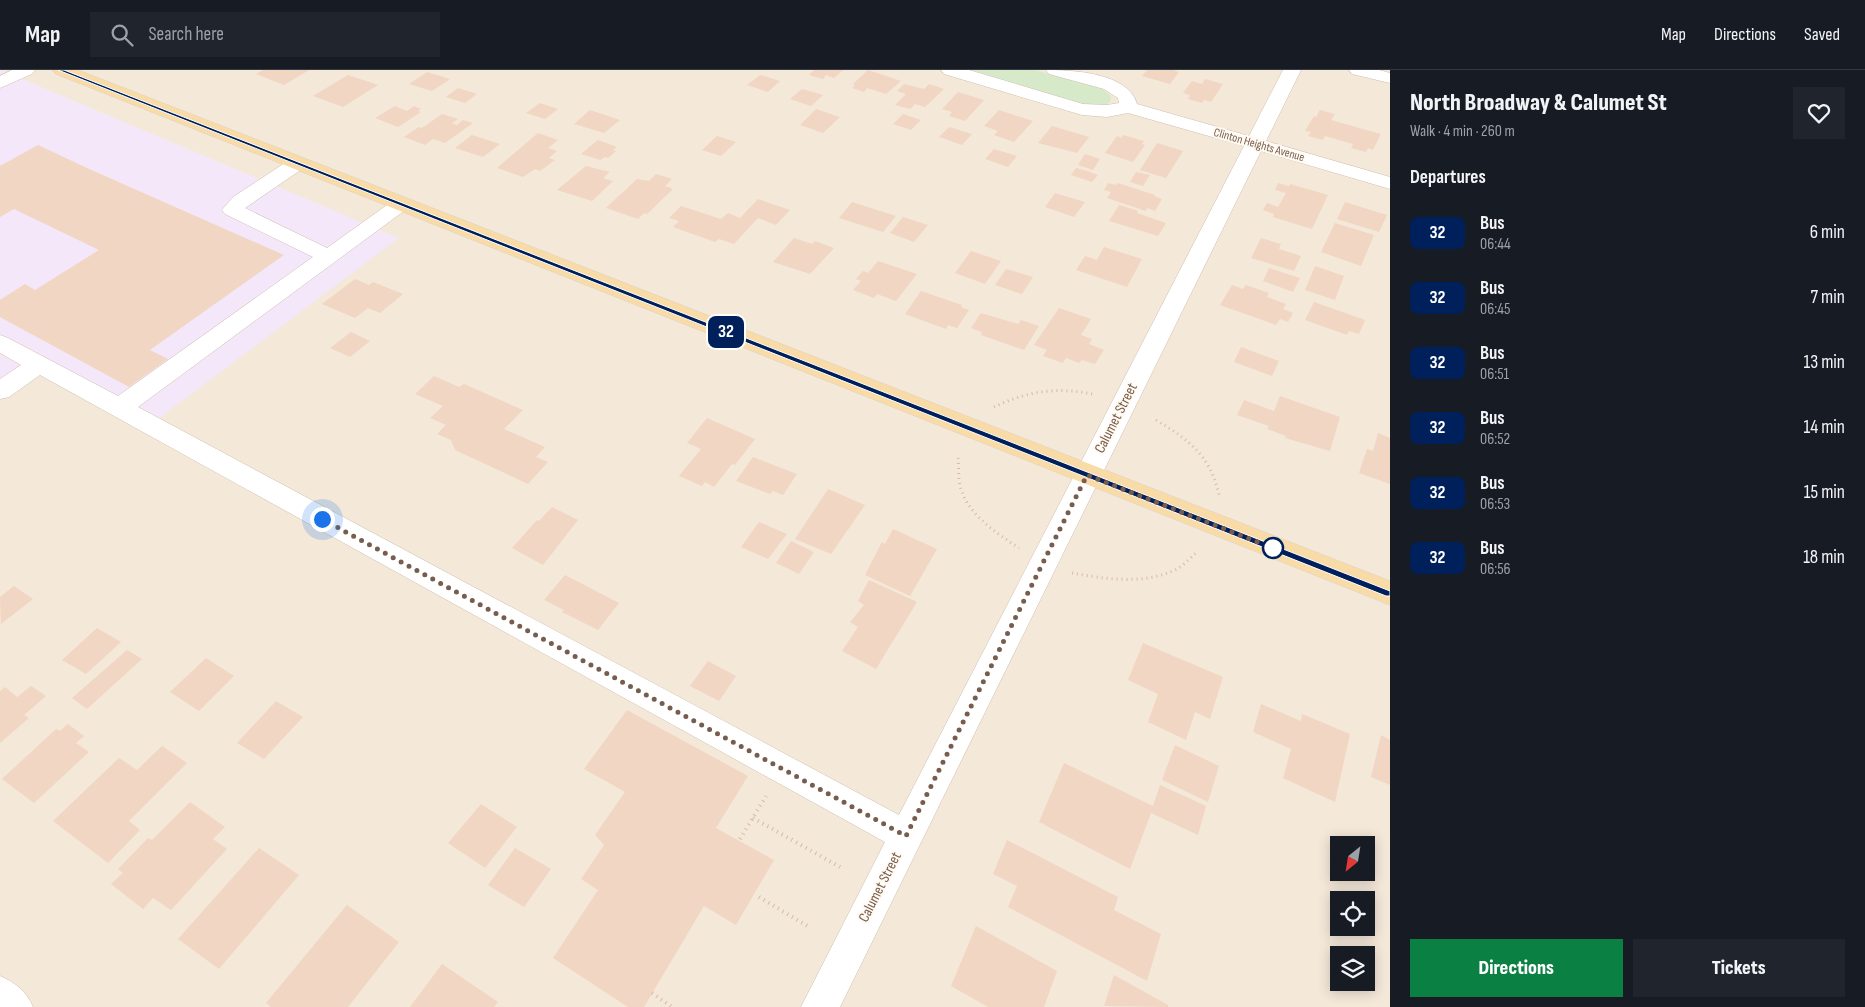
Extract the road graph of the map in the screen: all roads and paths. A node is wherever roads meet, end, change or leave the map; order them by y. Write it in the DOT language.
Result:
graph roads {
  1 [pos="26,70"];
  2 [pos="62,70"];
  3 [pos="950,70"];
  4 [pos="1055,70"];
  5 [pos="1292,70"];
  6 [pos="1358,70"];
  7 [pos="1390,78"];
  8 [pos="0,83"];
  9 [pos="1128,107"];
  10 [pos="1255,144"];
  11 [pos="298,163"];
  12 [pos="1390,183"];
  13 [pos="401,204"];
  14 [pos="329,257"];
  15 [pos="0,343"];
  16 [pos="39,364"];
  17 [pos="0,391"];
  18 [pos="1102,397"];
  19 [pos="119,408"];
  20 [pos="990,410"];
  21 [pos="1156,420"];
  22 [pos="958,458"];
  23 [pos="1087,475"];
  24 [pos="1219,498"];
  25 [pos="1021,550"];
  26 [pos="1196,553"];
  27 [pos="1069,572"];
  28 [pos="1390,594"];
  29 [pos="767,795"];
  30 [pos="753,818"];
  31 [pos="906,836"];
  32 [pos="740,839"];
  33 [pos="840,867"];
  34 [pos="759,897"];
  35 [pos="809,927"];
  36 [pos="652,993"];
  37 [pos="0,995"];
  38 [pos="14,1007"];
  39 [pos="672,1007"];
  40 [pos="820,1007"];
  1 -- 8 [label="street"];
  2 -- 11 [label="main road"];
  3 -- 9 [label="street, Clinton Heights Avenue"];
  4 -- 9 [label="street"];
  5 -- 10 [label="street, Calumet Street"];
  6 -- 7 [label="street"];
  9 -- 10 [label="street, Clinton Heights Avenue"];
  10 -- 12 [label="street, Clinton Heights Avenue"];
  10 -- 23 [label="street, Calumet Street"];
  11 -- 13 [label="main road"];
  11 -- 14 [label="street"];
  13 -- 14 [label="street"];
  13 -- 23 [label="main road"];
  14 -- 19 [label="street"];
  15 -- 16 [label="street"];
  16 -- 17 [label="street"];
  16 -- 19 [label="street"];
  18 -- 20 [label="path"];
  19 -- 31 [label="street"];
  21 -- 24 [label="path"];
  22 -- 25 [label="path"];
  23 -- 28 [label="main road"];
  23 -- 31 [label="street, Calumet Street"];
  26 -- 27 [label="path"];
  29 -- 30 [label="path"];
  30 -- 32 [label="path"];
  30 -- 33 [label="path"];
  31 -- 40 [label="street, Calumet Street"];
  34 -- 35 [label="path"];
  36 -- 39 [label="path"];
  37 -- 38 [label="street"];
}
